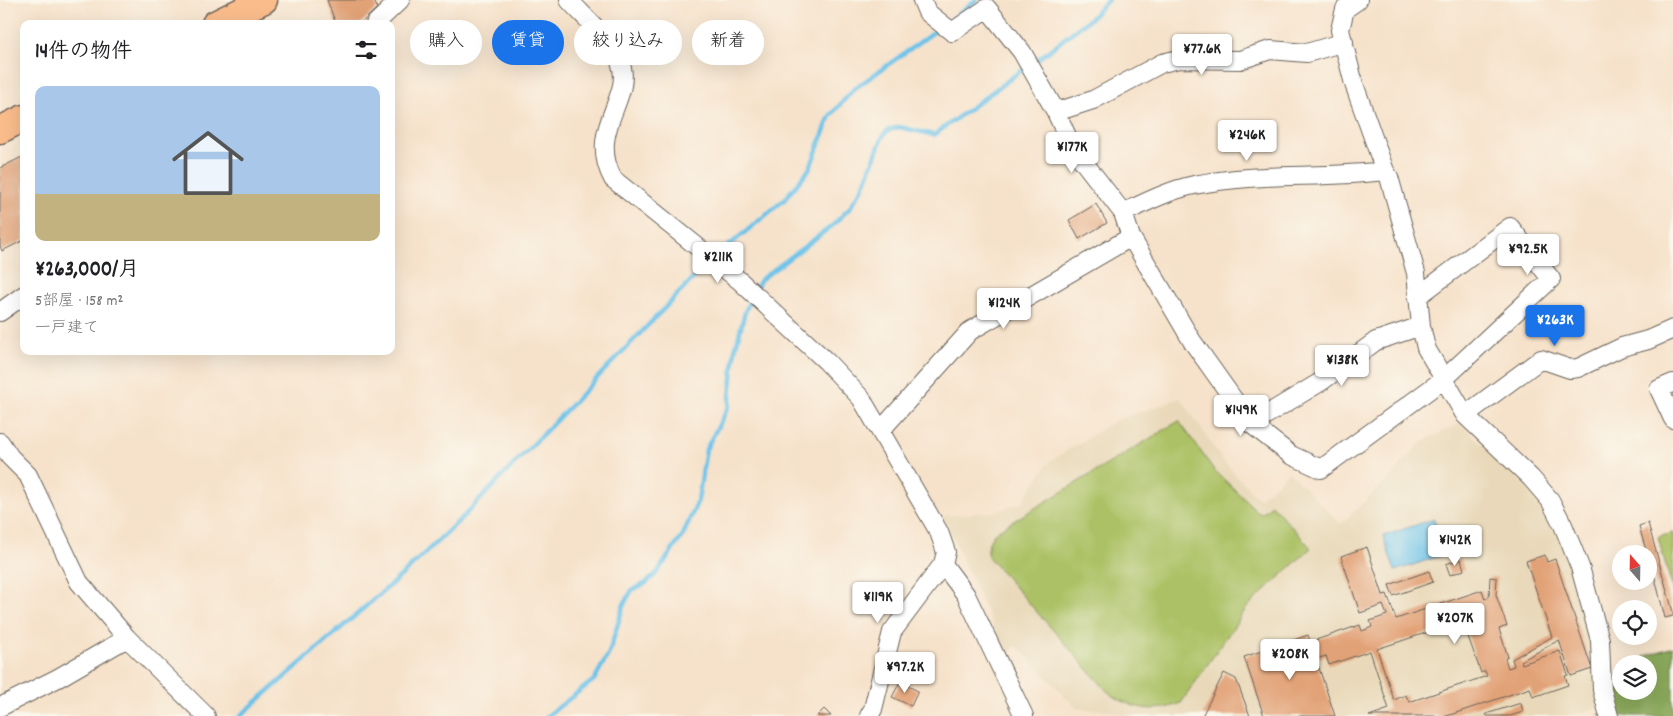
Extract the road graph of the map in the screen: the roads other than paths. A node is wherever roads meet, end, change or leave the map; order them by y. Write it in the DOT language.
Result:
graph roads {
  1 [pos="264,0"];
  2 [pos="400,0"];
  3 [pos="569,0"];
  4 [pos="922,0"];
  5 [pos="1358,0"];
  6 [pos="223,20"];
  7 [pos="380,20"];
  8 [pos="1344,42"];
  9 [pos="1056,112"];
  10 [pos="20,120"];
  11 [pos="0,130"];
  12 [pos="1385,171"];
  13 [pos="1123,213"];
  14 [pos="1131,237"];
  15 [pos="1417,297"];
  16 [pos="20,298"];
  17 [pos="0,312"];
  18 [pos="1421,326"];
  19 [pos="1673,329"];
  20 [pos="1444,379"];
  21 [pos="1673,383"];
  22 [pos="1465,415"];
  23 [pos="1673,419"];
  24 [pos="1251,424"];
  25 [pos="881,430"];
  26 [pos="0,442"];
  27 [pos="943,564"];
  28 [pos="127,638"];
  29 [pos="0,707"];
  30 [pos="206,716"];
  31 [pos="869,716"];
  32 [pos="1024,716"];
  33 [pos="1609,716"];
  1 -- 6 [label="main road"];
  2 -- 7 [label="street"];
  3 -- 25 [label="street"];
  4 -- 9 [label="street"];
  5 -- 8 [label="street"];
  8 -- 9 [label="street"];
  8 -- 12 [label="street"];
  9 -- 13 [label="street"];
  10 -- 11 [label="main road"];
  12 -- 13 [label="street"];
  12 -- 15 [label="street"];
  13 -- 14 [label="street"];
  14 -- 24 [label="street"];
  14 -- 25 [label="street"];
  15 -- 18 [label="street"];
  15 -- 20 [label="street"];
  16 -- 17 [label="street"];
  18 -- 20 [label="street"];
  18 -- 24 [label="street"];
  19 -- 22 [label="street"];
  20 -- 22 [label="street"];
  20 -- 24 [label="street"];
  21 -- 23 [label="street"];
  22 -- 33 [label="street"];
  25 -- 27 [label="street"];
  26 -- 28 [label="street"];
  27 -- 31 [label="street"];
  27 -- 32 [label="street"];
  28 -- 29 [label="street"];
  28 -- 30 [label="street"];
}
